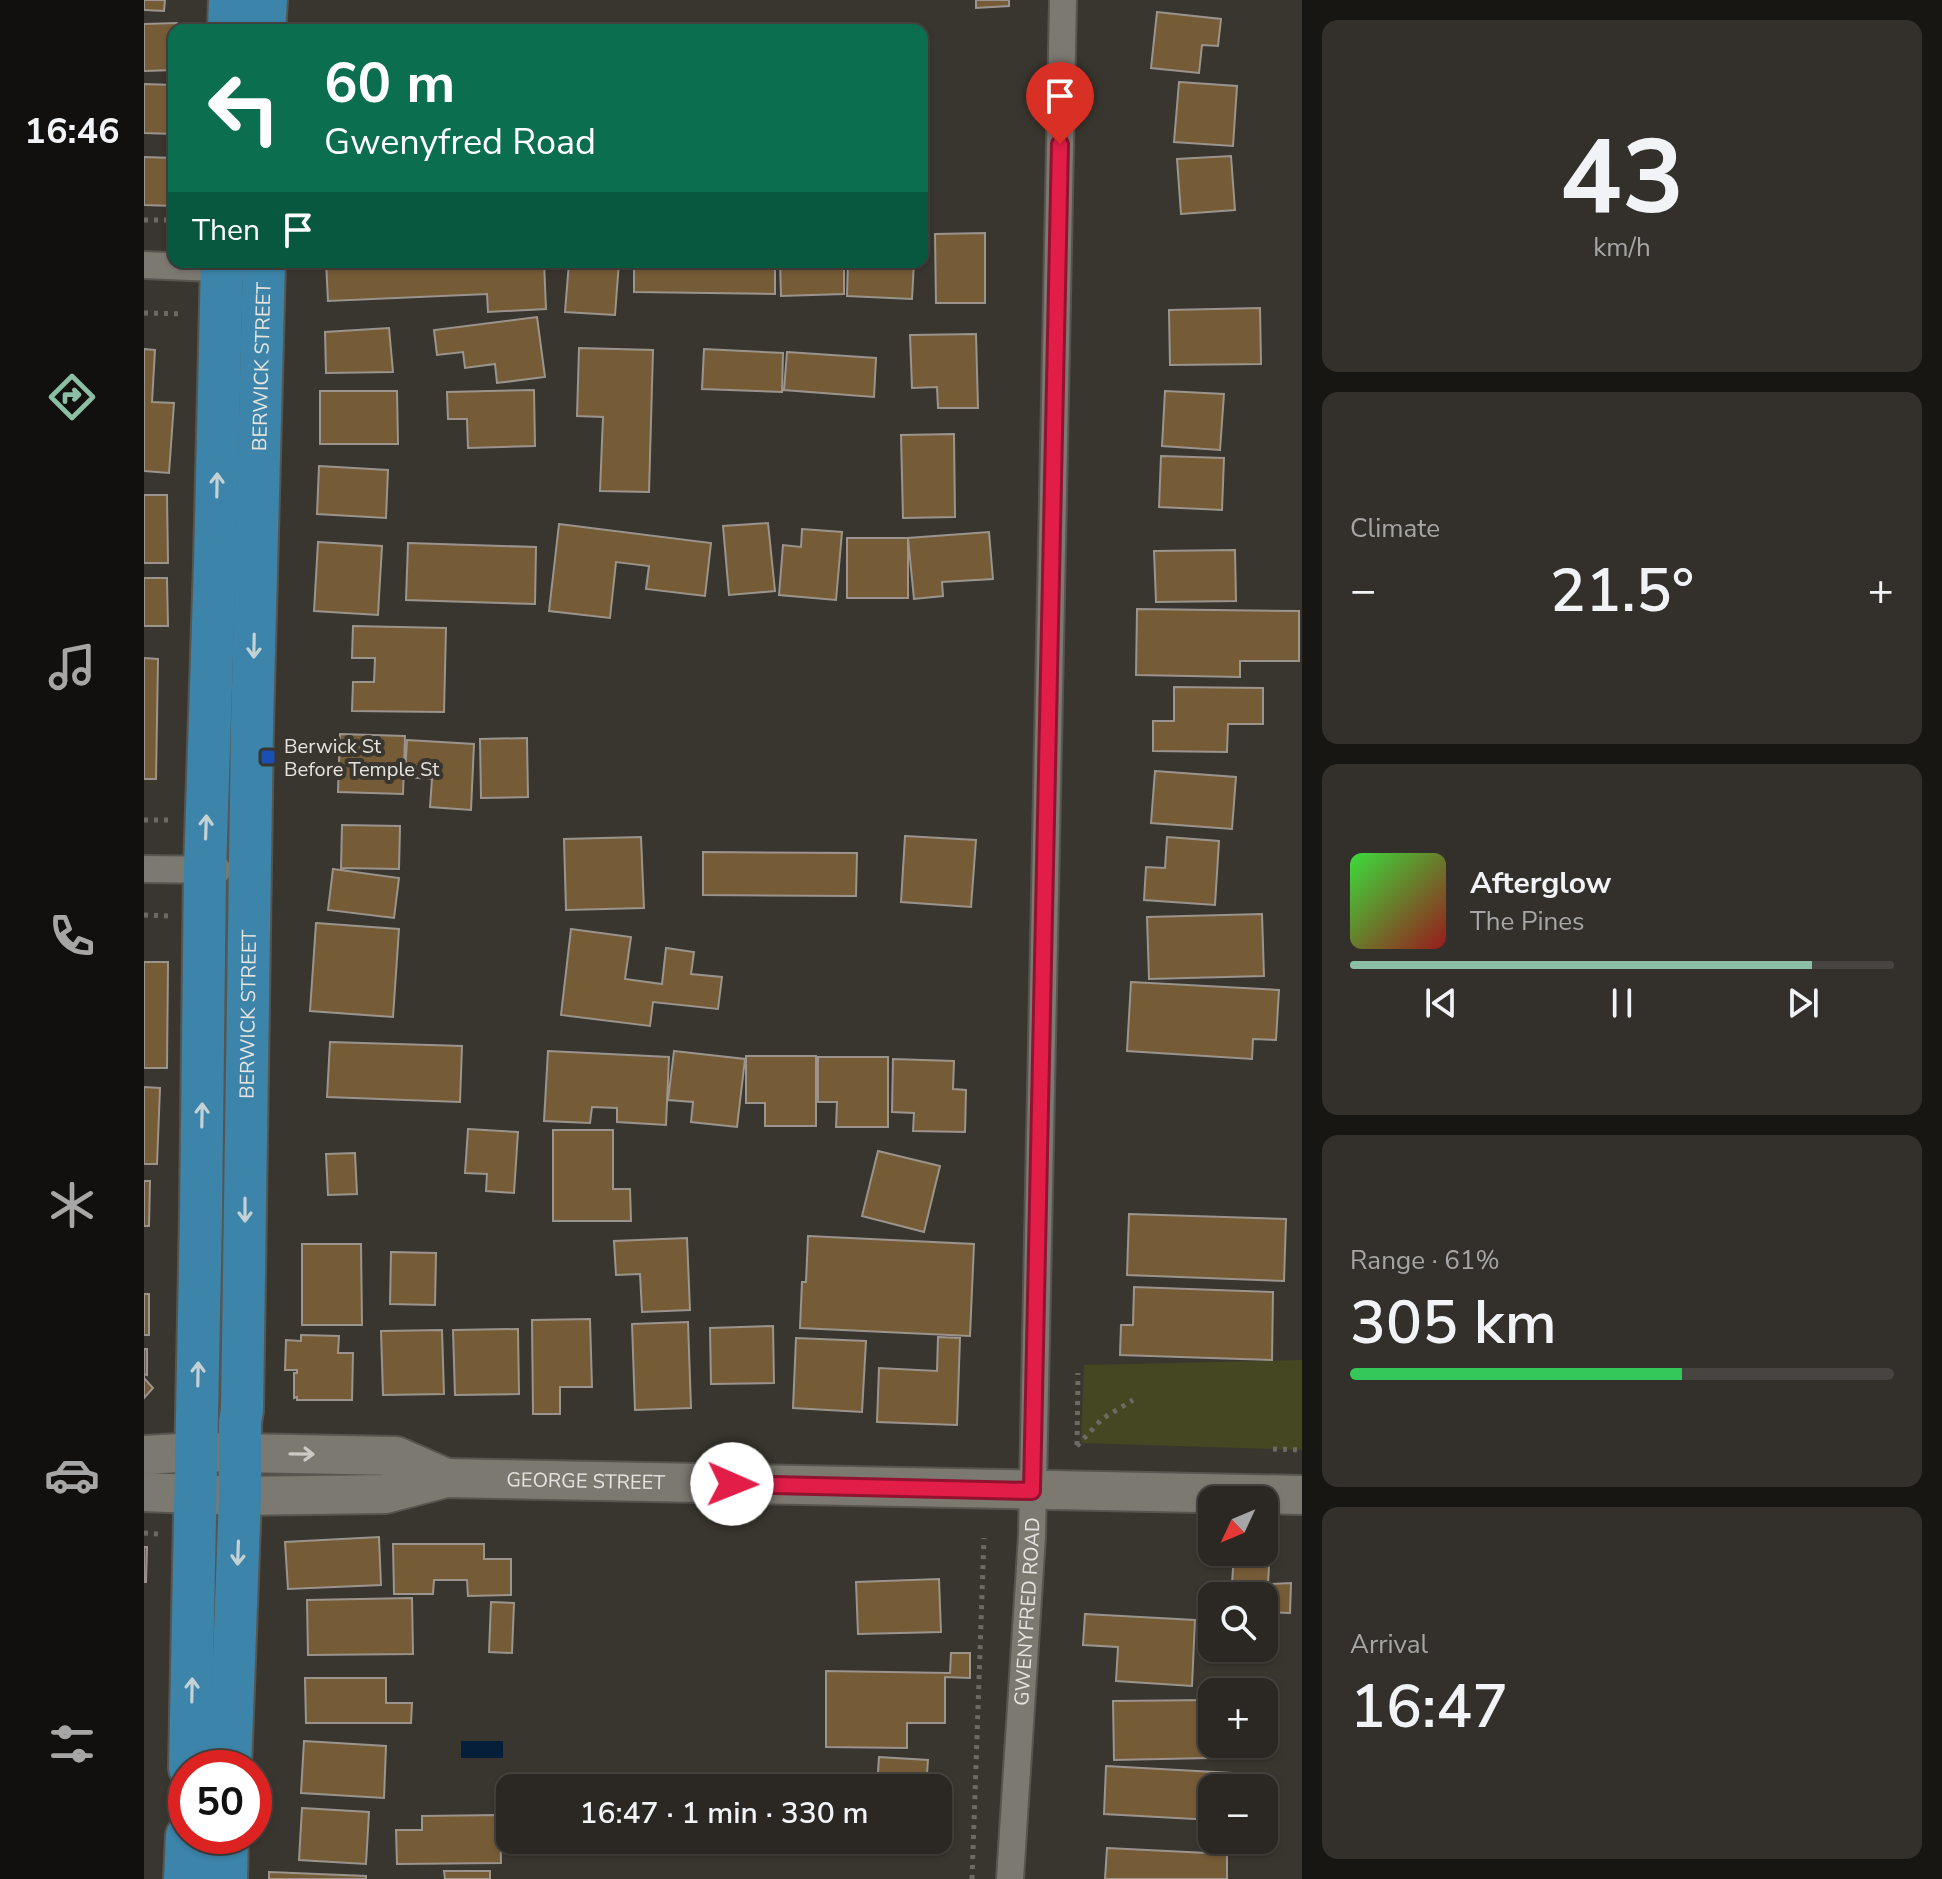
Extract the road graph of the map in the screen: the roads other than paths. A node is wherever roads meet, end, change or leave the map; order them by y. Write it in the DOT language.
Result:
graph roads {
  1 [pos="230,0"];
  2 [pos="266,0"];
  3 [pos="1063,0"];
  4 [pos="229,24"];
  5 [pos="264,24"];
  6 [pos="144,265"];
  7 [pos="168,265"];
  8 [pos="222,268"];
  9 [pos="264,268"];
  10 [pos="144,869"];
  11 [pos="205,870"];
  12 [pos="249,870"];
  13 [pos="196,1452"];
  14 [pos="241,1454"];
  15 [pos="144,1455"];
  16 [pos="446,1478"];
  17 [pos="1032,1491"];
  18 [pos="144,1492"];
  19 [pos="194,1494"];
  20 [pos="1302,1495"];
  21 [pos="240,1496"];
  22 [pos="190,1750"];
  23 [pos="231,1750"];
  24 [pos="186,1854"];
  25 [pos="227,1854"];
  26 [pos="185,1879"];
  27 [pos="226,1879"];
  28 [pos="1010,1879"];
  1 -- 4 [label="main road"];
  2 -- 5 [label="main road"];
  3 -- 17 [label="street, GWENYFRED ROAD"];
  6 -- 7 [label="street"];
  11 -- 8 [label="main road, BERWICK STREET, one-way"];
  9 -- 12 [label="main road, BERWICK STREET, one-way"];
  10 -- 11 [label="street"];
  11 -- 12 [label="street"];
  13 -- 11 [label="main road, BERWICK STREET, one-way"];
  12 -- 14 [label="main road, BERWICK STREET, one-way"];
  13 -- 14 [label="main road, GEORGE STREET"];
  13 -- 15 [label="main road, GEORGE STREET"];
  13 -- 19 [label="main road, BERWICK STREET"];
  14 -- 16 [label="main road, GEORGE STREET, one-way"];
  14 -- 21 [label="main road, BERWICK STREET"];
  16 -- 17 [label="main road, GEORGE STREET"];
  16 -- 21 [label="main road, GEORGE STREET"];
  17 -- 20 [label="main road, GEORGE STREET"];
  17 -- 28 [label="street, GWENYFRED ROAD"];
  18 -- 19 [label="main road, GEORGE STREET"];
  19 -- 21 [label="main road, GEORGE STREET"];
  22 -- 19 [label="main road, BERWICK STREET, one-way"];
  21 -- 23 [label="main road, BERWICK STREET, one-way"];
  24 -- 26 [label="main road"];
  25 -- 27 [label="main road"];
}
